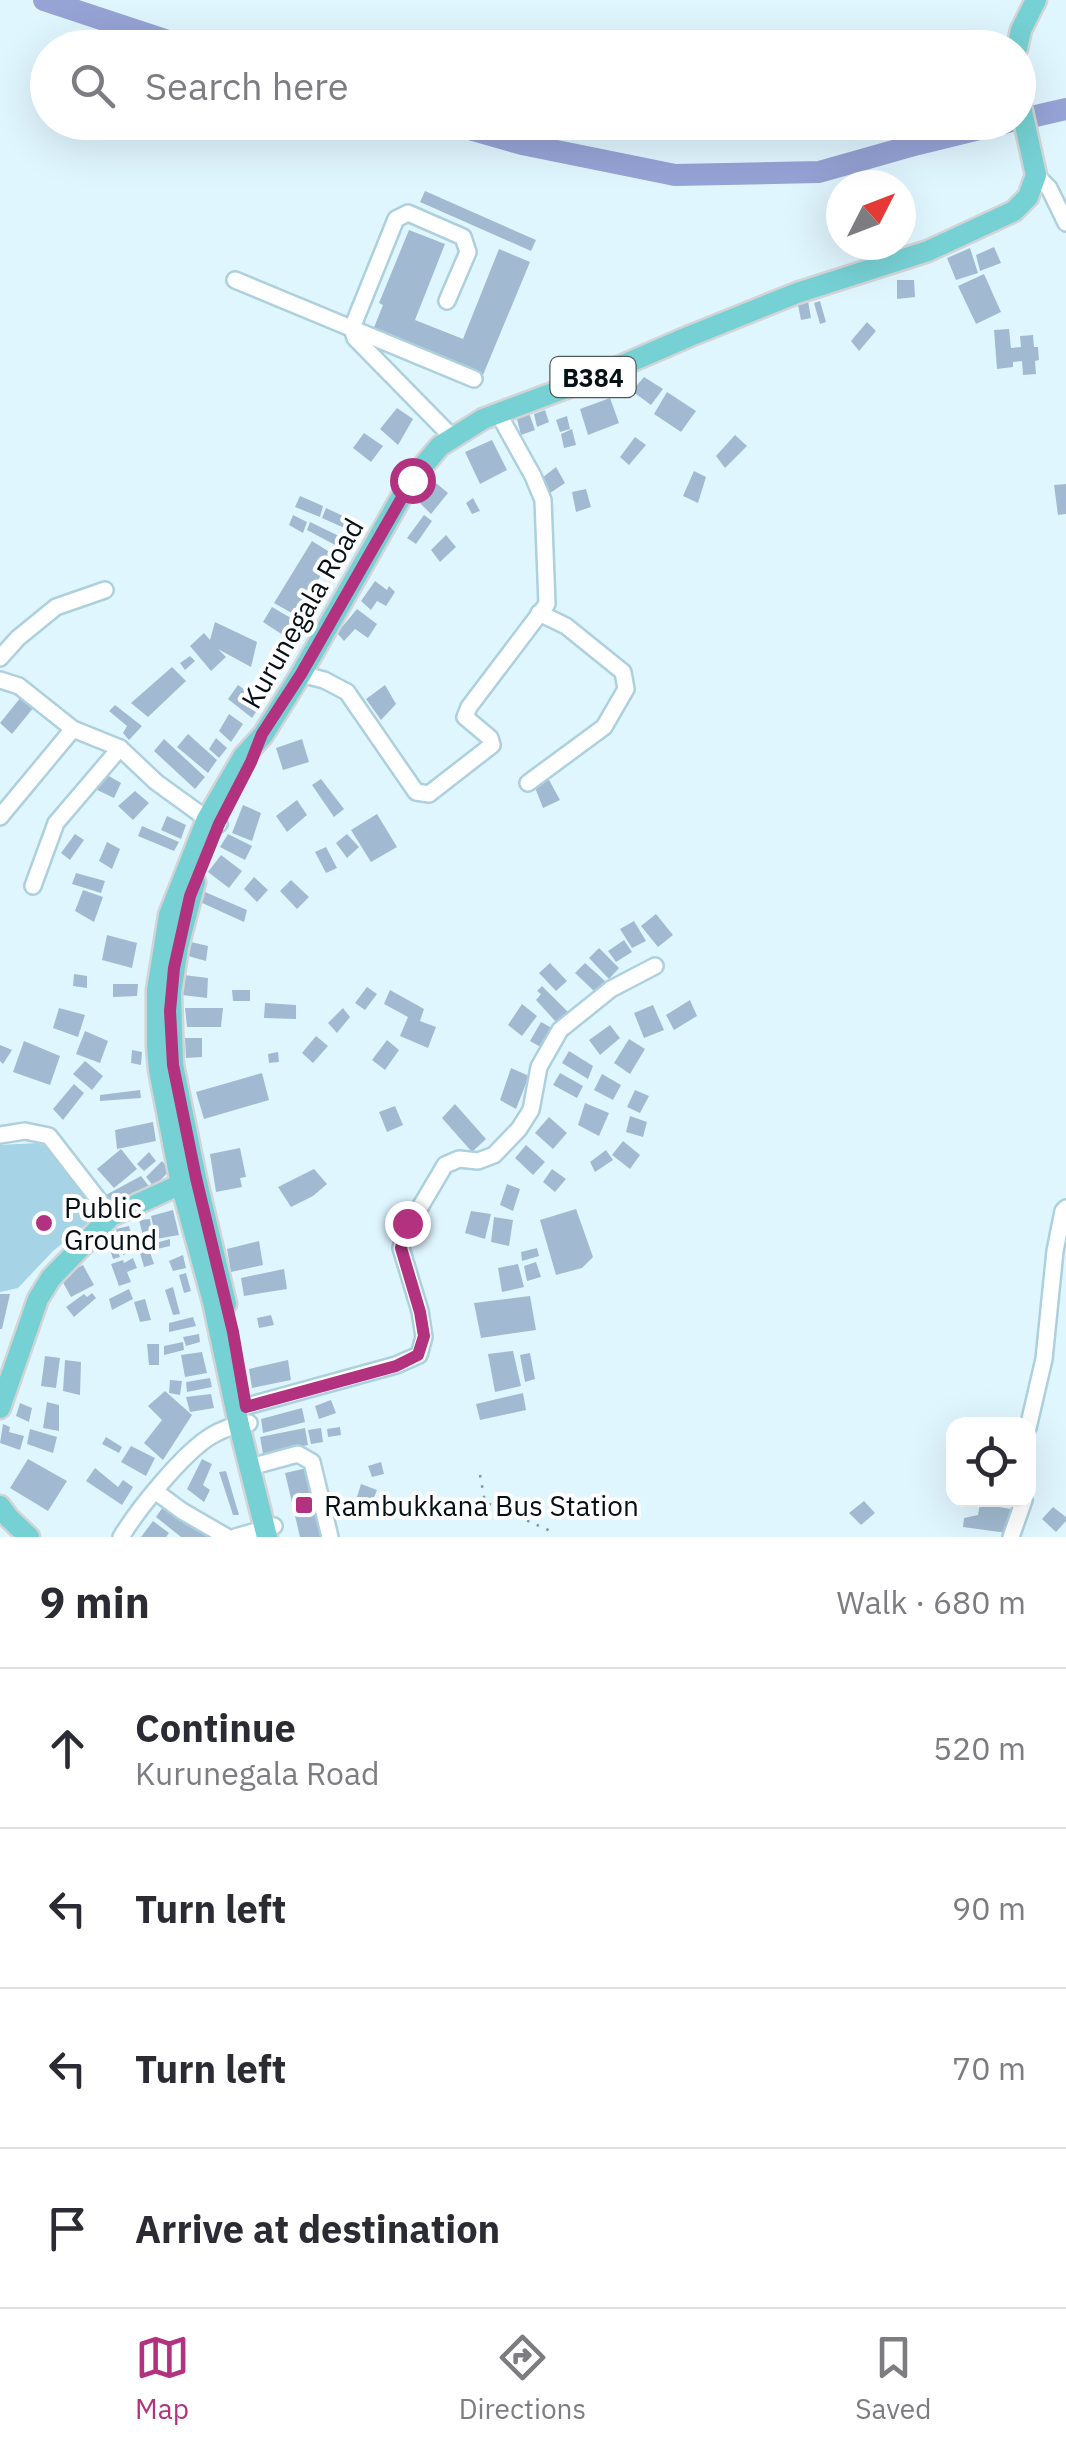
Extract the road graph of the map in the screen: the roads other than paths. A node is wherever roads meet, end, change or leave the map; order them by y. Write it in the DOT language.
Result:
graph roads {
  1 [pos="1036,0"];
  2 [pos="1021,30"];
  3 [pos="1029,140"];
  4 [pos="1035,169"];
  5 [pos="1066,223"];
  6 [pos="235,280"];
  7 [pos="447,301"];
  8 [pos="352,328"];
  9 [pos="474,379"];
  10 [pos="498,413"];
  11 [pos="452,438"];
  12 [pos="104,590"];
  13 [pos="540,613"];
  14 [pos="0,658"];
  15 [pos="301,674"];
  16 [pos="0,680"];
  17 [pos="73,729"];
  18 [pos="120,748"];
  19 [pos="528,783"];
  20 [pos="0,817"];
  21 [pos="213,822"];
  22 [pos="33,886"];
  23 [pos="655,966"];
  24 [pos="0,1135"];
  25 [pos="188,1180"];
  26 [pos="1066,1208"];
  27 [pos="111,1216"];
  28 [pos="0,1408"];
  29 [pos="242,1416"];
  30 [pos="1031,1417"];
  31 [pos="254,1466"];
  32 [pos="155,1491"];
  33 [pos="0,1506"];
  34 [pos="1022,1507"];
  35 [pos="271,1532"];
  36 [pos="29,1537"];
  37 [pos="120,1537"];
  38 [pos="227,1537"];
  39 [pos="235,1537"];
  40 [pos="330,1537"];
  41 [pos="1011,1537"];
  1 -- 2 [label="main road"];
  3 -- 4 [label="main road"];
  4 -- 5 [label="street"];
  4 -- 10 [label="main road, Kurunegala Road / B384"];
  6 -- 8 [label="street"];
  7 -- 8 [label="street"];
  8 -- 9 [label="street"];
  8 -- 11 [label="street"];
  10 -- 11 [label="main road, Kurunegala Road / B384"];
  10 -- 13 [label="street"];
  11 -- 15 [label="main road, Kurunegala Road / B384"];
  12 -- 14 [label="street"];
  13 -- 15 [label="street"];
  13 -- 19 [label="street"];
  15 -- 21 [label="main road, Kurunegala Road / B384"];
  16 -- 17 [label="street"];
  17 -- 18 [label="street"];
  17 -- 20 [label="street"];
  18 -- 21 [label="street"];
  18 -- 22 [label="street"];
  21 -- 25 [label="main road, Kurunegala Road / B384"];
  23 -- 29 [label="street"];
  24 -- 27 [label="street"];
  25 -- 27 [label="main road"];
  25 -- 29 [label="main road, Kurunegala Road / B384"];
  26 -- 30 [label="street"];
  27 -- 28 [label="main road"];
  29 -- 31 [label="main road, B384"];
  29 -- 32 [label="street"];
  31 -- 35 [label="main road, B384"];
  31 -- 40 [label="street"];
  32 -- 37 [label="street"];
  32 -- 38 [label="street"];
  33 -- 36 [label="main road"];
  34 -- 41 [label="street"];
  35 -- 39 [label="street"];
}
